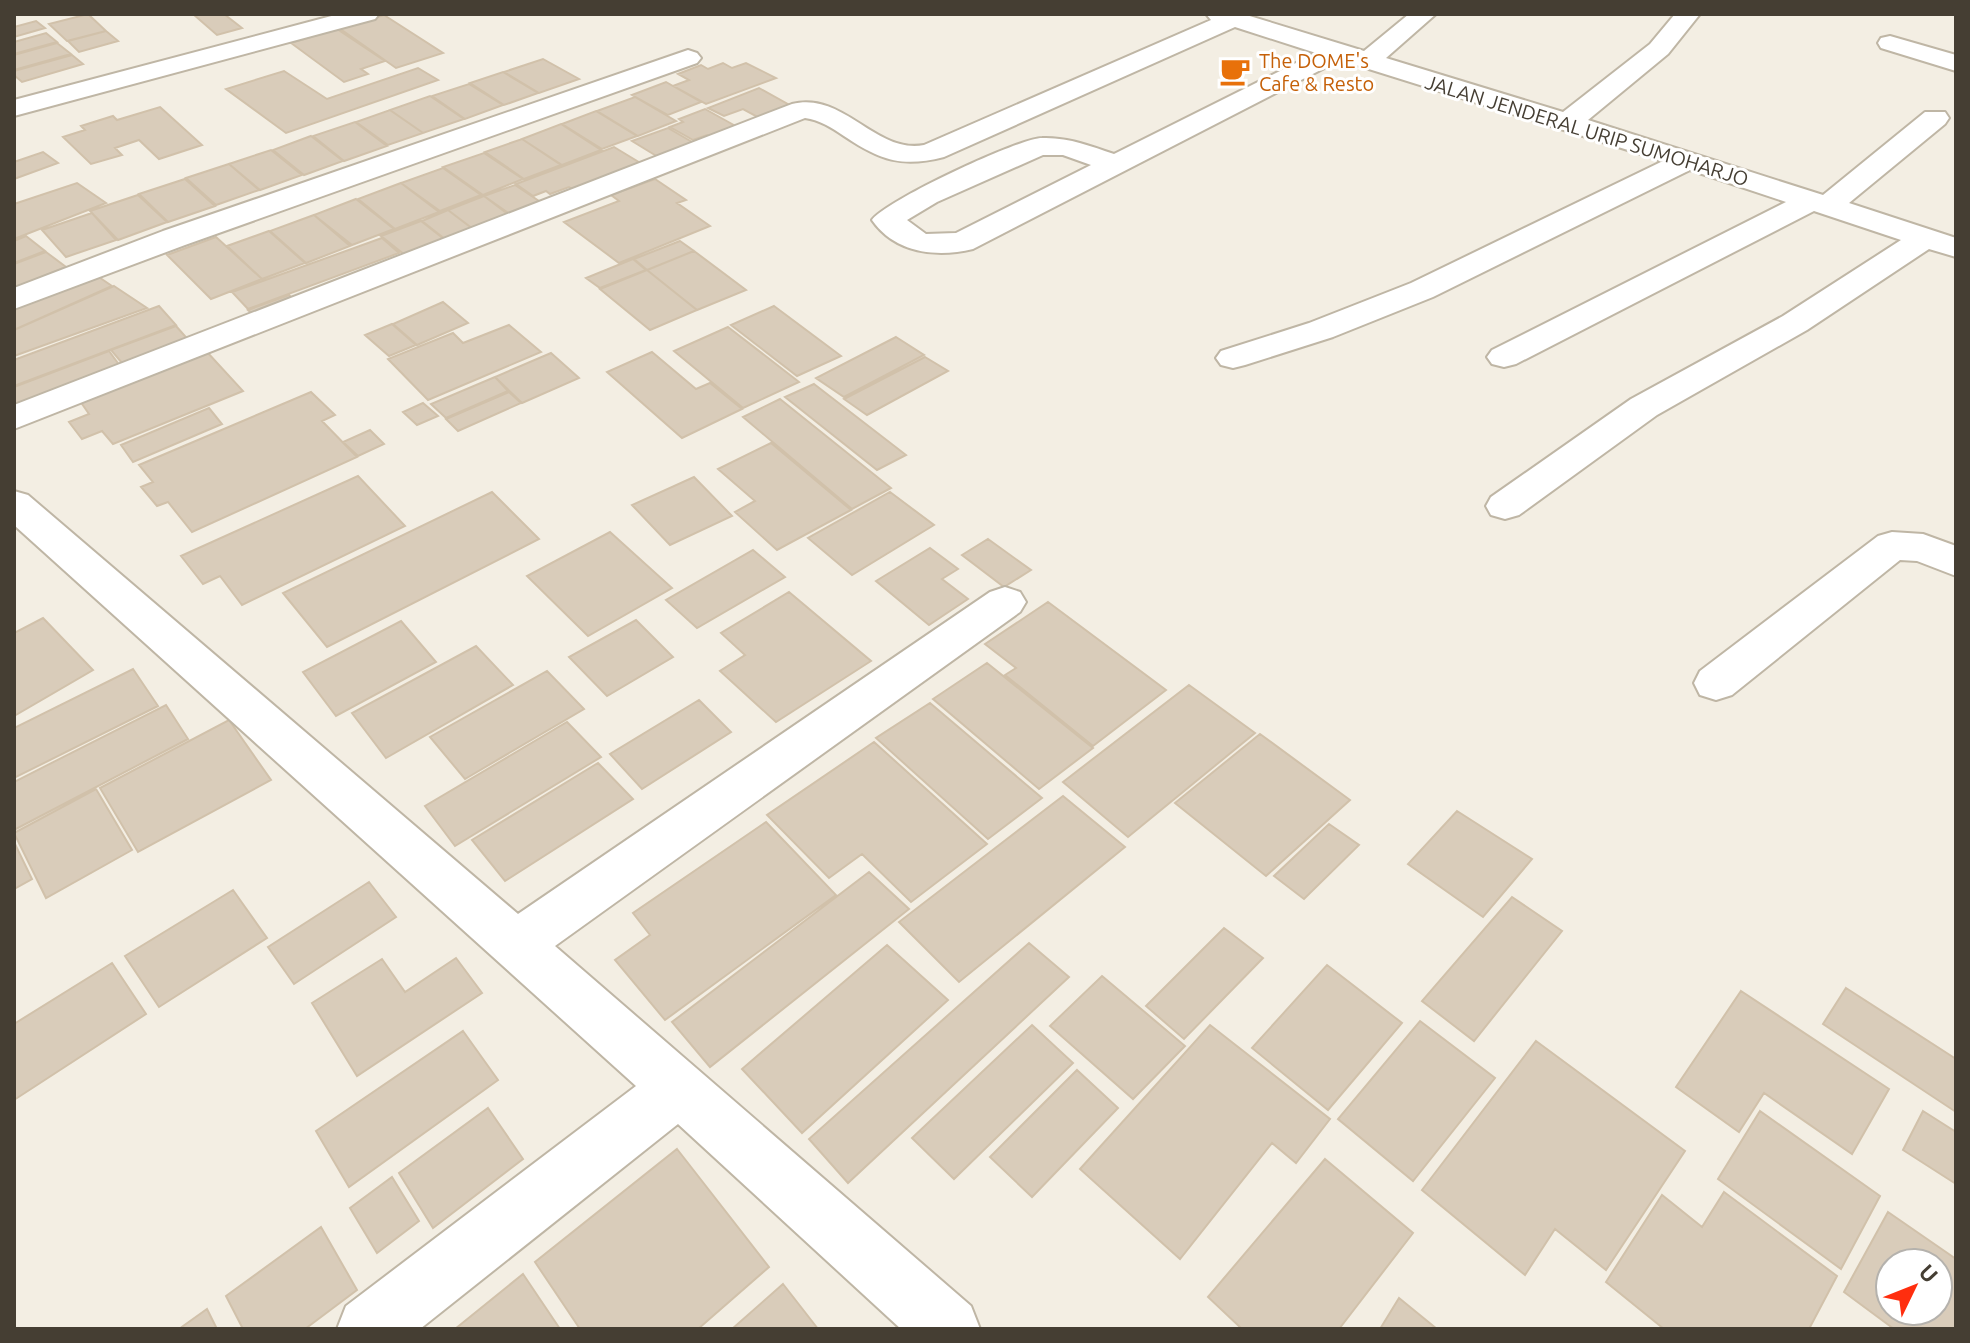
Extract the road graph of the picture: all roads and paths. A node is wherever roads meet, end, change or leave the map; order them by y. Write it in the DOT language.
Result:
graph roads {
  1 [pos="367,14"];
  2 [pos="1424,14"];
  3 [pos="1688,14"];
  4 [pos="1226,16"];
  5 [pos="1890,43"];
  6 [pos="1337,52"];
  7 [pos="688,58"];
  8 [pos="1367,61"];
  9 [pos="1956,63"];
  10 [pos="14,108"];
  11 [pos="1935,118"];
  12 [pos="1567,123"];
  13 [pos="1688,160"];
  14 [pos="1116,164"];
  15 [pos="1819,204"];
  16 [pos="1940,243"];
  17 [pos="14,299"];
  18 [pos="1504,357"];
  19 [pos="1233,358"];
  20 [pos="14,418"];
  21 [pos="14,504"];
  22 [pos="1505,506"];
  23 [pos="1956,562"];
  24 [pos="1005,602"];
  25 [pos="1716,683"];
  26 [pos="516,944"];
  27 [pos="679,1088"];
  28 [pos="369,1329"];
  29 [pos="948,1329"];
  1 -- 10 [label="street"];
  2 -- 8 [label="street"];
  3 -- 12 [label="street"];
  4 -- 6 [label="street, JALAN JENDERAL URIP SUMOHARJO"];
  4 -- 20 [label="street"];
  5 -- 9 [label="street"];
  6 -- 8 [label="street, JALAN JENDERAL URIP SUMOHARJO"];
  6 -- 14 [label="street"];
  7 -- 17 [label="street"];
  8 -- 12 [label="street, JALAN JENDERAL URIP SUMOHARJO"];
  11 -- 15 [label="street"];
  12 -- 13 [label="street, JALAN JENDERAL URIP SUMOHARJO"];
  13 -- 15 [label="street, JALAN JENDERAL URIP SUMOHARJO"];
  13 -- 19 [label="street"];
  14 -- 14 [label="street"];
  15 -- 16 [label="street, JALAN JENDERAL URIP SUMOHARJO"];
  15 -- 18 [label="street"];
  16 -- 22 [label="street"];
  21 -- 26 [label="street"];
  23 -- 25 [label="street"];
  24 -- 26 [label="street"];
  26 -- 27 [label="street"];
  27 -- 28 [label="street"];
  27 -- 29 [label="street"];
}
